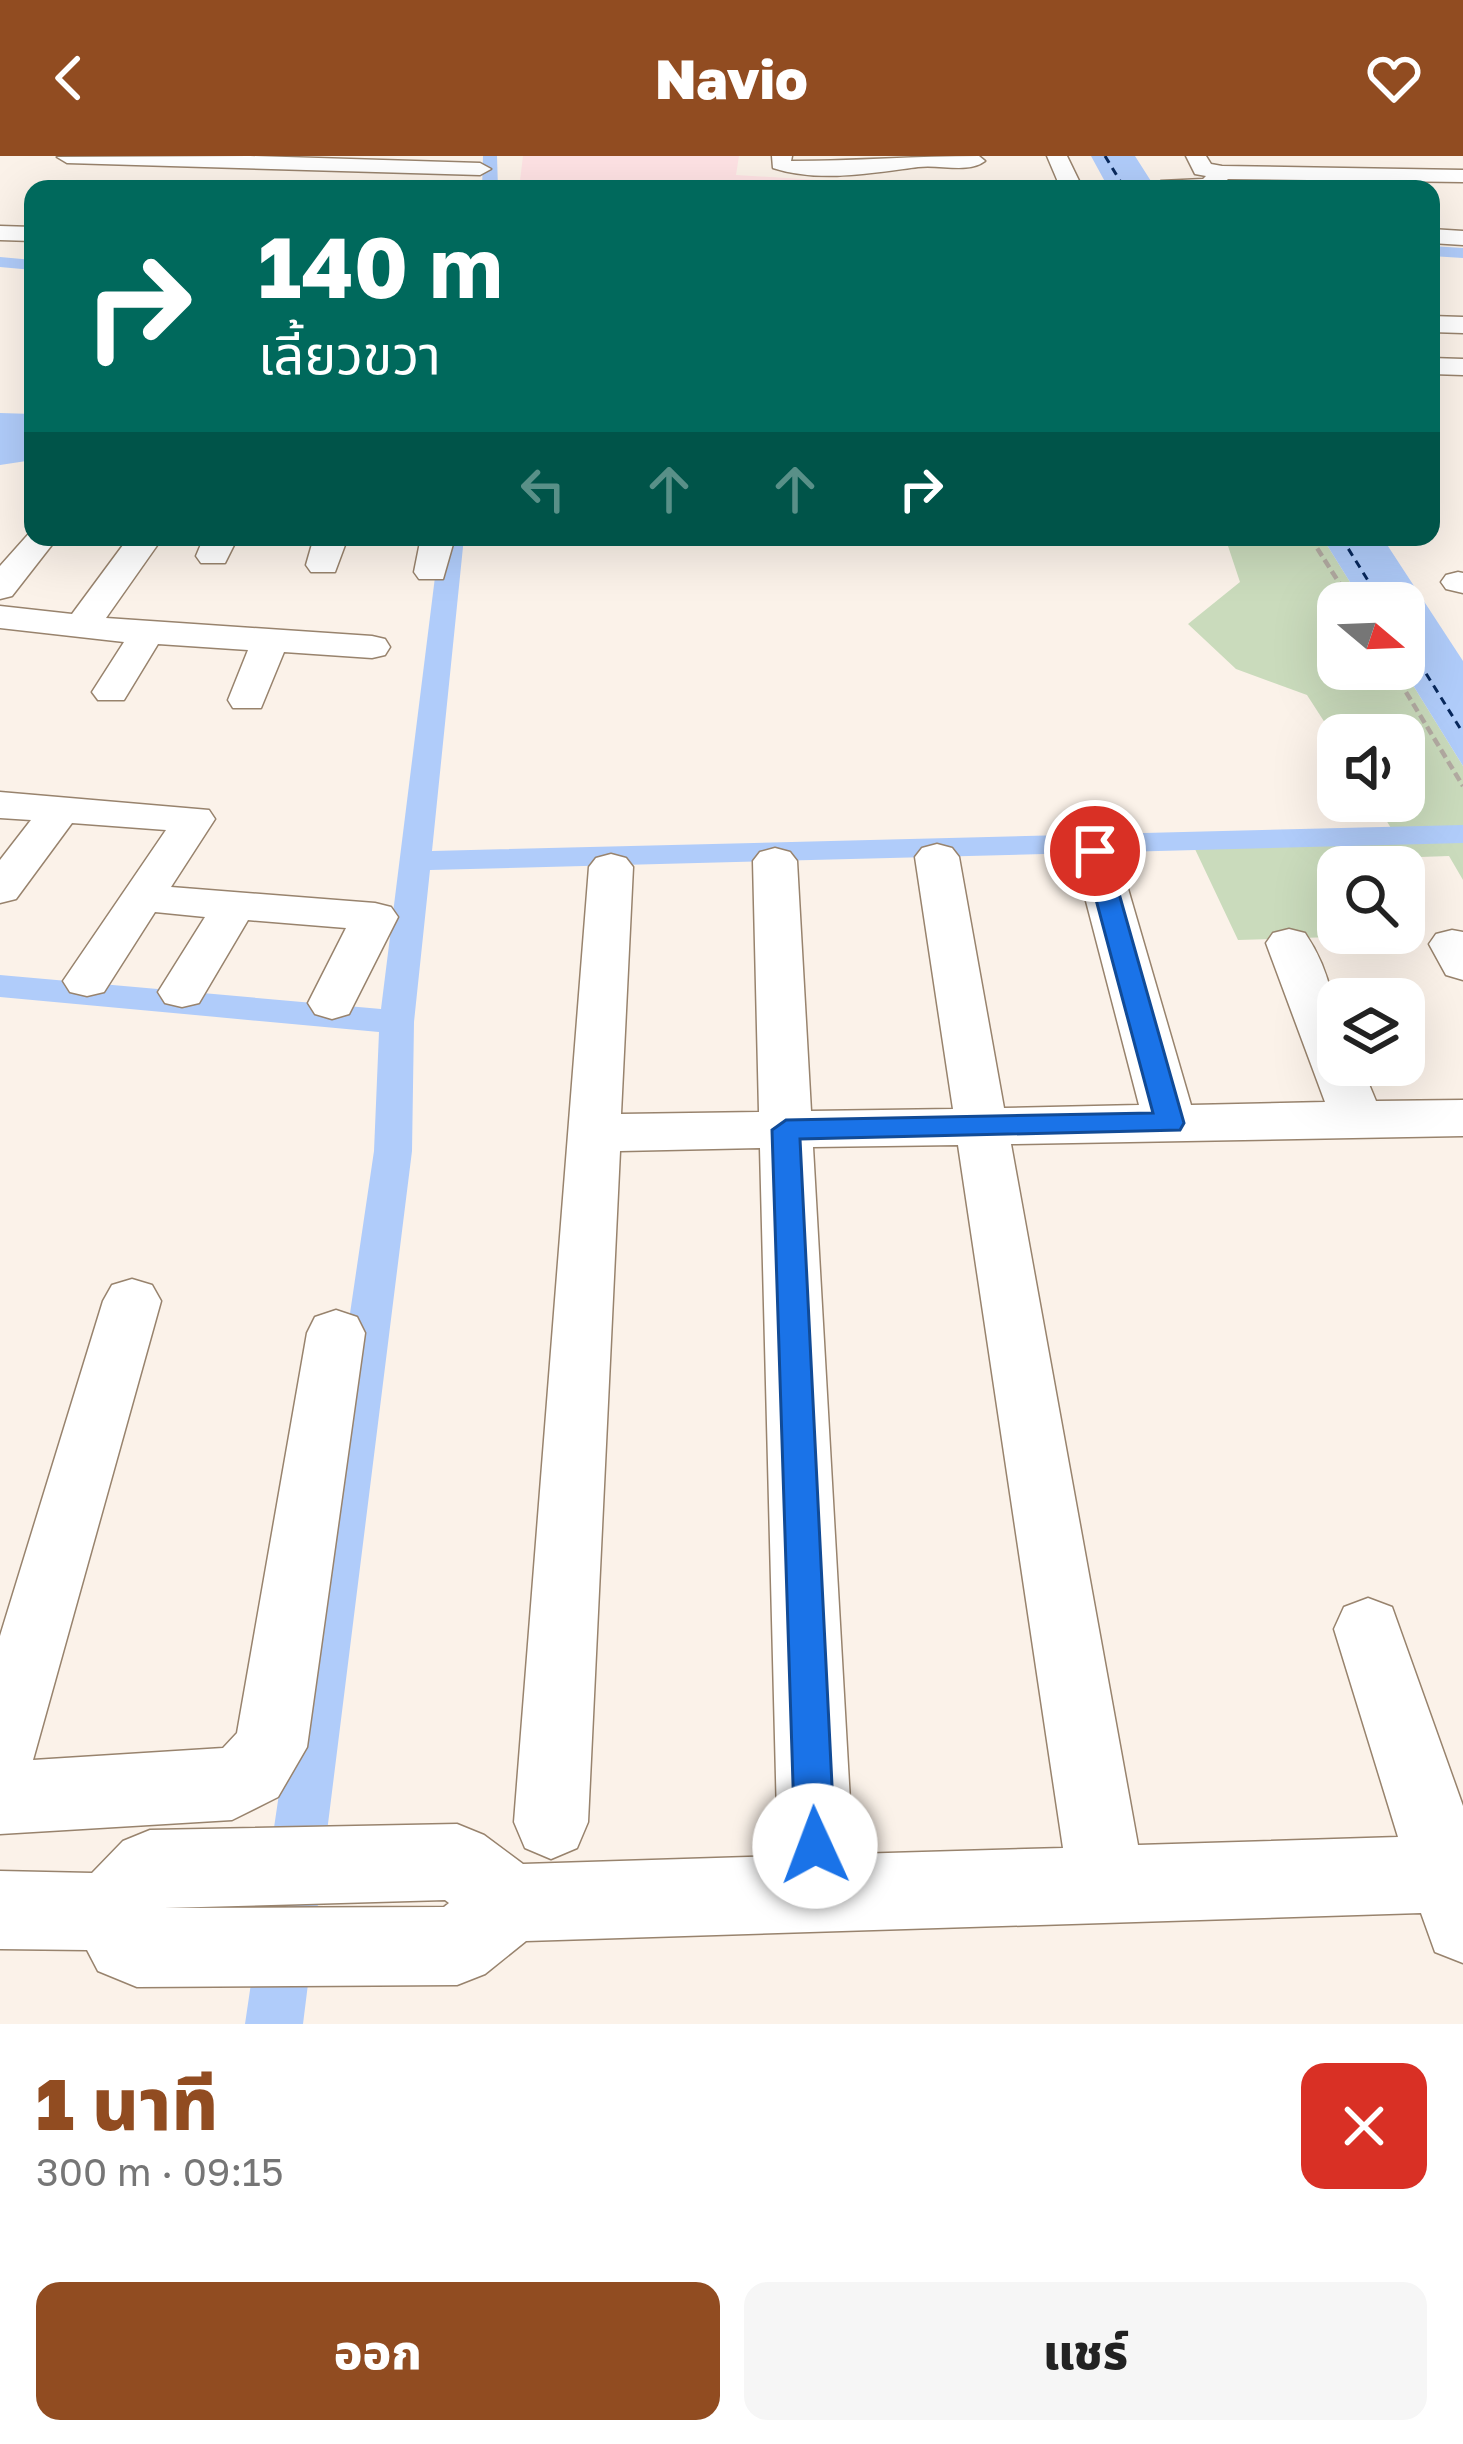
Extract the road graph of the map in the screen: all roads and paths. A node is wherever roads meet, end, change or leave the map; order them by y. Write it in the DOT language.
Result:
graph roads {
  1 [pos="782,156"];
  2 [pos="1196,156"];
  3 [pos="67,157"];
  4 [pos="135,157"];
  5 [pos="974,158"];
  6 [pos="308,160"];
  7 [pos="214,161"];
  8 [pos="395,166"];
  9 [pos="480,170"];
  10 [pos="1463,176"];
  11 [pos="106,180"];
  12 [pos="191,180"];
  13 [pos="382,180"];
  14 [pos="1226,180"];
  15 [pos="1332,180"];
  16 [pos="33,546"];
  17 [pos="140,546"];
  18 [pos="436,546"];
  19 [pos="1316,546"];
  20 [pos="431,572"];
  21 [pos="1339,582"];
  22 [pos="0,589"];
  23 [pos="0,617"];
  24 [pos="82,626"];
  25 [pos="148,633"];
  26 [pos="270,640"];
  27 [pos="372,647"];
  28 [pos="1405,690"];
  29 [pos="112,692"];
  30 [pos="247,700"];
  31 [pos="36,768"];
  32 [pos="164,778"];
  33 [pos="1463,786"];
  34 [pos="3,806"];
  35 [pos="60,810"];
  36 [pos="134,815"];
  37 [pos="1095,851"];
  38 [pos="937,857"];
  39 [pos="776,861"];
  40 [pos="611,867"];
  41 [pos="0,890"];
  42 [pos="143,898"];
  43 [pos="234,906"];
  44 [pos="1289,944"];
  45 [pos="87,981"];
  46 [pos="182,992"];
  47 [pos="332,1003"];
  48 [pos="1463,1118"];
  49 [pos="1357,1120"];
  50 [pos="1170,1123"];
  51 [pos="981,1126"];
  52 [pos="786,1130"];
  53 [pos="595,1133"];
  54 [pos="132,1301"];
  55 [pos="336,1333"];
  56 [pos="1368,1629"];
  57 [pos="0,1753"];
  58 [pos="0,1798"];
  59 [pos="551,1822"];
  60 [pos="484,1882"];
  61 [pos="1107,1885"];
  62 [pos="817,1894"];
  63 [pos="1456,1899"];
  64 [pos="131,1909"];
  65 [pos="0,1910"];
  1 -- 5 [label="street"];
  2 -- 14 [label="street"];
  3 -- 4 [label="street"];
  4 -- 7 [label="street"];
  4 -- 11 [label="street"];
  6 -- 7 [label="street"];
  6 -- 8 [label="street"];
  7 -- 12 [label="street"];
  8 -- 9 [label="street"];
  8 -- 13 [label="street"];
  10 -- 15 [label="street"];
  16 -- 22 [label="street"];
  17 -- 24 [label="street"];
  18 -- 20 [label="street"];
  19 -- 21 [label="path"];
  23 -- 24 [label="street"];
  24 -- 25 [label="street"];
  25 -- 26 [label="street"];
  25 -- 29 [label="street"];
  26 -- 27 [label="street"];
  26 -- 30 [label="street"];
  28 -- 33 [label="path"];
  31 -- 34 [label="street"];
  32 -- 36 [label="street"];
  34 -- 35 [label="street"];
  35 -- 36 [label="street"];
  35 -- 41 [label="street"];
  36 -- 42 [label="street"];
  37 -- 50 [label="street"];
  38 -- 51 [label="street"];
  39 -- 52 [label="street"];
  40 -- 53 [label="street"];
  42 -- 43 [label="street"];
  42 -- 45 [label="street"];
  43 -- 46 [label="street"];
  43 -- 47 [label="street"];
  44 -- 49 [label="street"];
  48 -- 49 [label="street"];
  49 -- 50 [label="street"];
  50 -- 51 [label="street"];
  51 -- 52 [label="street"];
  51 -- 61 [label="street"];
  52 -- 53 [label="street"];
  52 -- 62 [label="street"];
  53 -- 59 [label="street"];
  54 -- 57 [label="street"];
  55 -- 58 [label="street"];
  56 -- 63 [label="street"];
  60 -- 62 [label="street"];
  60 -- 64 [label="street"];
  60 -- 64 [label="street"];
  61 -- 62 [label="street"];
  61 -- 63 [label="street"];
  64 -- 65 [label="street"];
}
